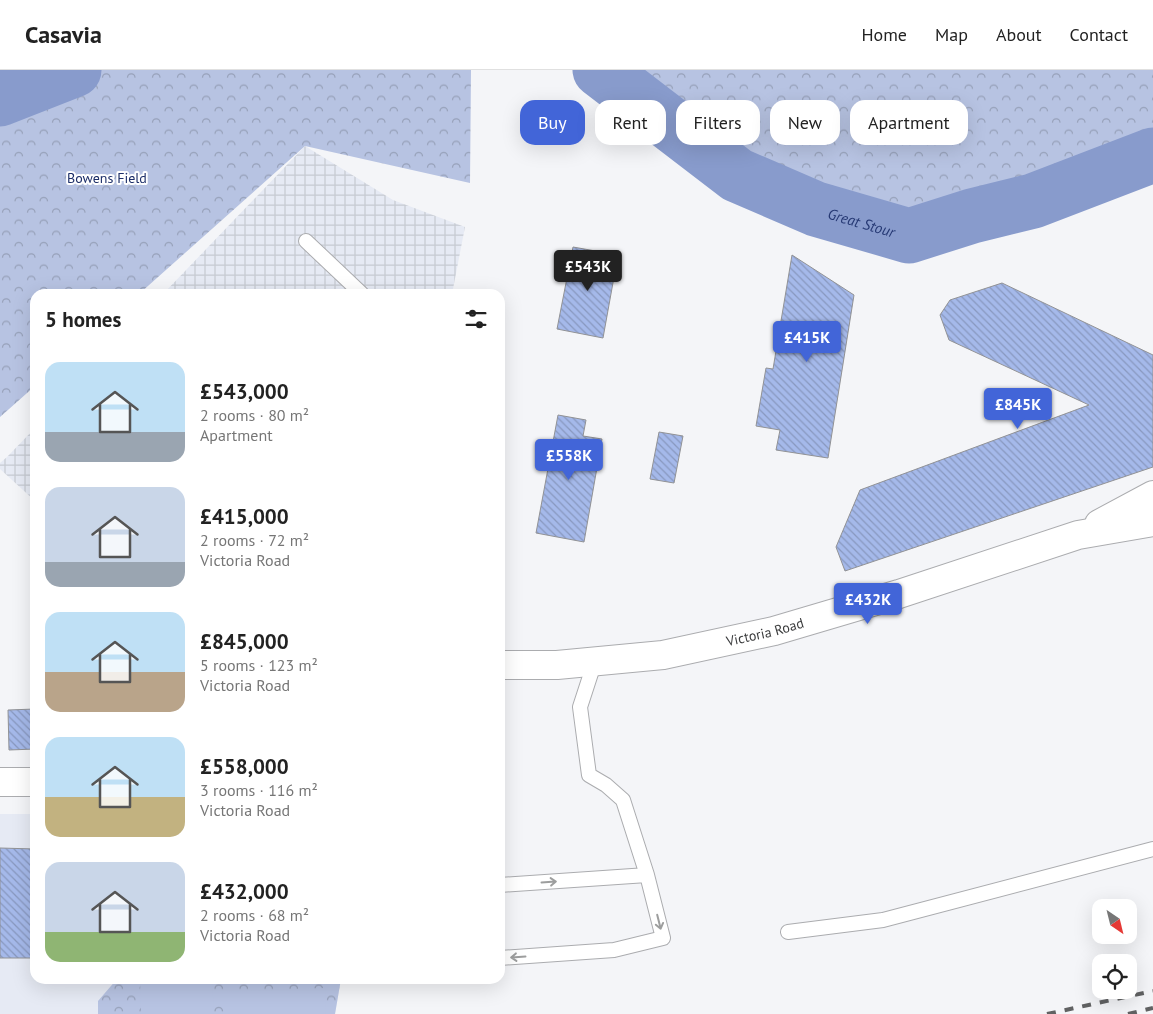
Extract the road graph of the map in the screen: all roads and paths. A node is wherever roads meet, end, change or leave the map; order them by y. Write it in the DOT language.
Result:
graph roads {
  1 [pos="306,242"];
  2 [pos="357,289"];
  3 [pos="1153,495"];
  4 [pos="1153,522"];
  5 [pos="1078,535"];
  6 [pos="595,662"];
  7 [pos="505,665"];
  8 [pos="0,782"];
  9 [pos="30,782"];
  10 [pos="1153,849"];
  11 [pos="647,875"];
  12 [pos="505,885"];
  13 [pos="788,932"];
  14 [pos="505,958"];
  1 -- 2 [label="lane"];
  3 -- 5 [label="street, Victoria Road"];
  4 -- 5 [label="street, Victoria Road"];
  5 -- 6 [label="street, Victoria Road"];
  6 -- 7 [label="street, Victoria Road"];
  6 -- 11 [label="lane"];
  8 -- 9 [label="street"];
  10 -- 13 [label="lane"];
  12 -- 11 [label="lane, one-way"];
  11 -- 14 [label="lane, one-way"];
}
